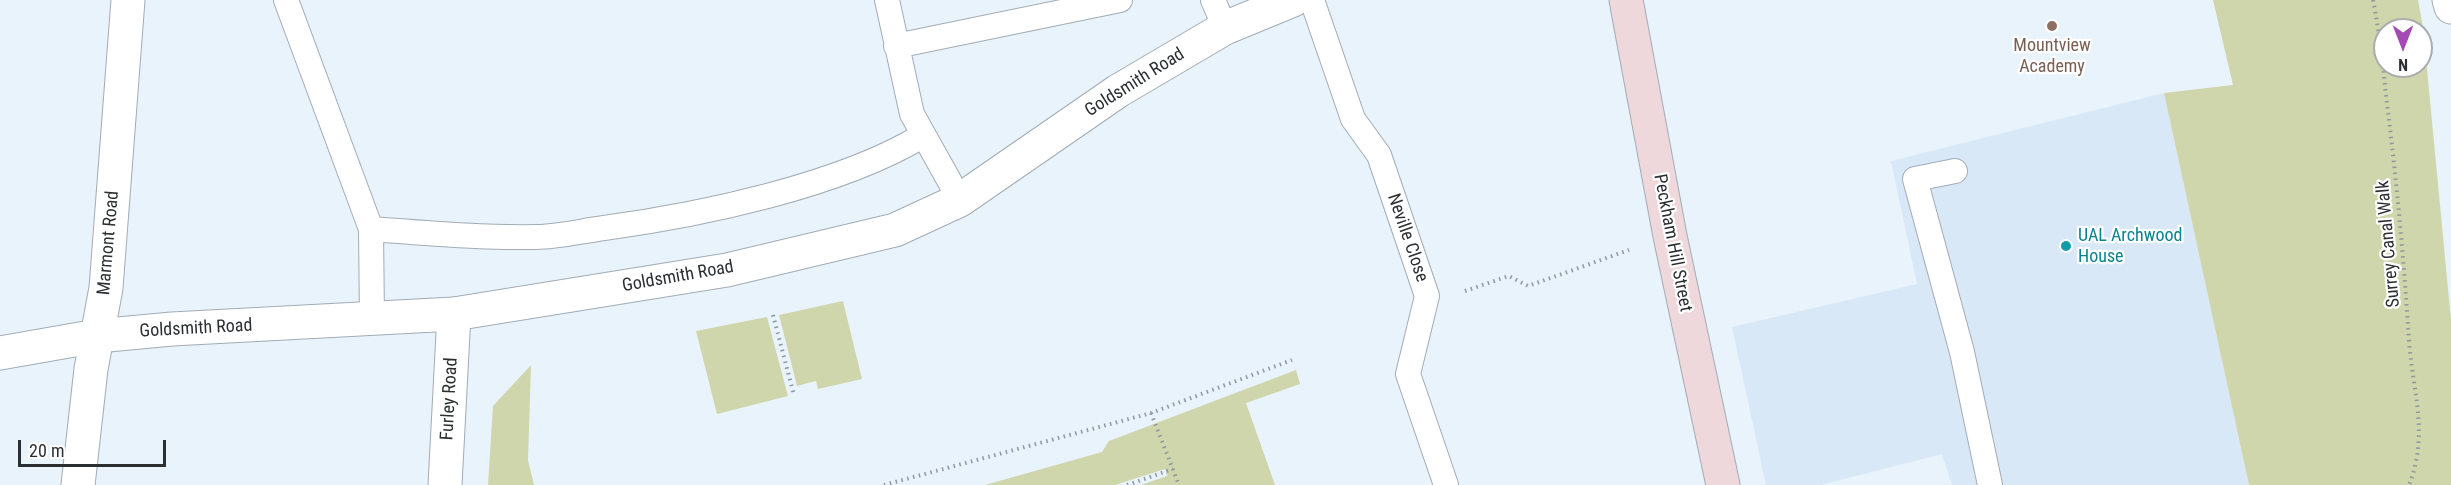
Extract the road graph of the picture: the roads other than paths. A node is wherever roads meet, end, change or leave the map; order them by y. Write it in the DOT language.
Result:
graph roads {
  1 [pos="128,0"];
  2 [pos="286,0"];
  3 [pos="887,0"];
  4 [pos="1120,0"];
  5 [pos="1293,0"];
  6 [pos="1312,0"];
  7 [pos="1626,0"];
  8 [pos="2449,0"];
  9 [pos="2451,7"];
  10 [pos="1219,14"];
  11 [pos="896,46"];
  12 [pos="922,136"];
  13 [pos="1955,171"];
  14 [pos="960,200"];
  15 [pos="371,229"];
  16 [pos="454,314"];
  17 [pos="372,320"];
  18 [pos="97,336"];
  19 [pos="0,352"];
  20 [pos="78,485"];
  21 [pos="446,485"];
  22 [pos="1446,485"];
  23 [pos="1723,485"];
  24 [pos="1990,485"];
  1 -- 18 [label="street, Marmont Road"];
  2 -- 15 [label="lane"];
  3 -- 11 [label="lane"];
  4 -- 11 [label="lane"];
  5 -- 10 [label="street, Goldsmith Road"];
  6 -- 22 [label="lane, Neville Close"];
  7 -- 23 [label="main road, Peckham Hill Street"];
  8 -- 9 [label="street"];
  10 -- 14 [label="street, Goldsmith Road"];
  11 -- 12 [label="lane"];
  12 -- 14 [label="lane"];
  12 -- 15 [label="lane"];
  13 -- 24 [label="lane"];
  14 -- 16 [label="street, Goldsmith Road"];
  15 -- 17 [label="lane"];
  16 -- 17 [label="street, Goldsmith Road"];
  16 -- 21 [label="street, Furley Road"];
  17 -- 18 [label="street, Goldsmith Road"];
  18 -- 19 [label="street, Goldsmith Road"];
  18 -- 20 [label="street, Marmont Road"];
}
